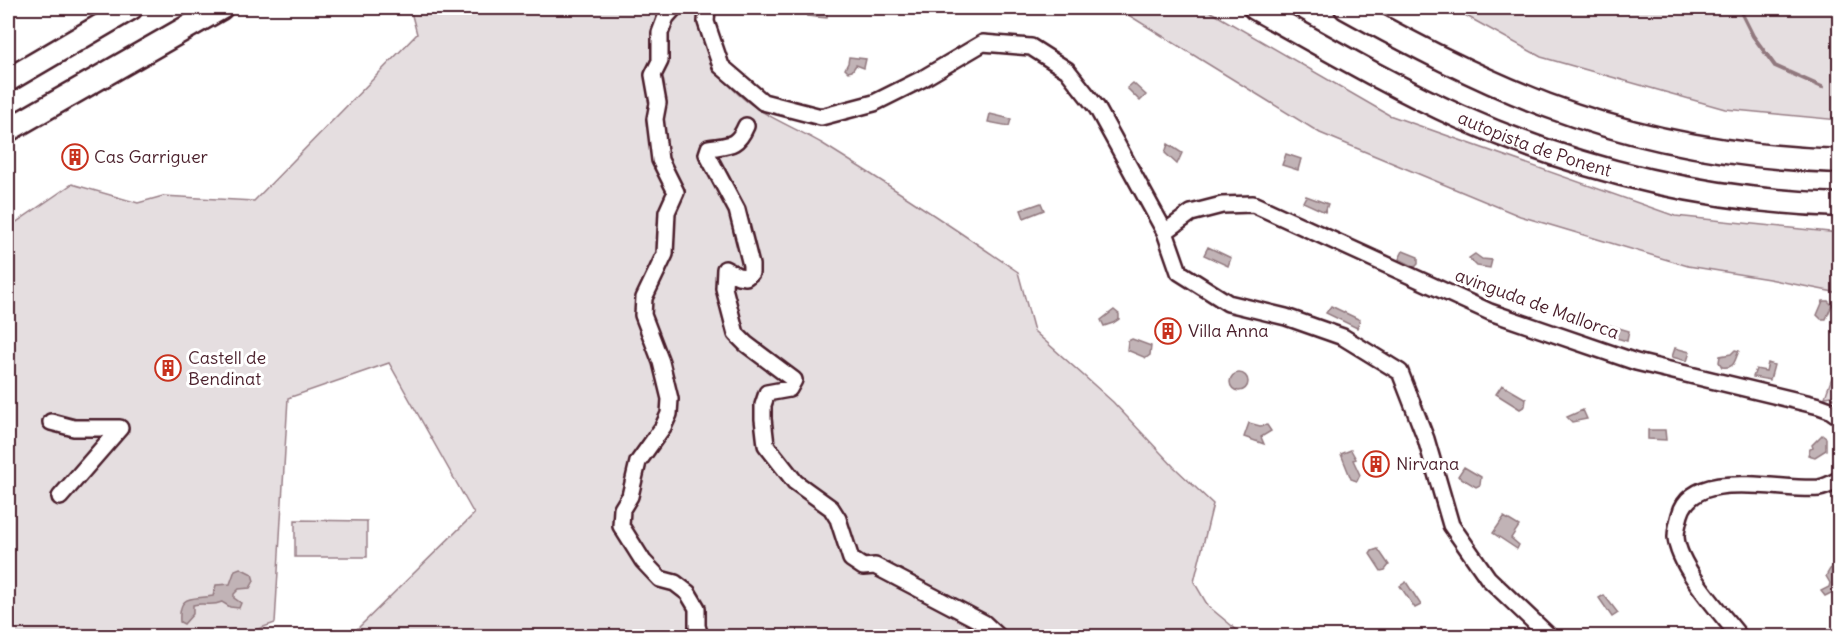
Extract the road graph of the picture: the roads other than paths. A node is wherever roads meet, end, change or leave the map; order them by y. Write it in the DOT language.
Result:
graph roads {
  1 [pos="131,8"];
  2 [pos="221,8"];
  3 [pos="675,8"];
  4 [pos="707,8"];
  5 [pos="1255,8"];
  6 [pos="1346,8"];
  7 [pos="8,80"];
  8 [pos="746,126"];
  9 [pos="8,130"];
  10 [pos="1839,161"];
  11 [pos="1839,205"];
  12 [pos="1165,232"];
  13 [pos="1839,417"];
  14 [pos="51,422"];
  15 [pos="1839,479"];
  16 [pos="60,497"];
  17 [pos="700,636"];
  18 [pos="998,636"];
  19 [pos="1549,636"];
  20 [pos="1739,636"];
  1 -- 7 [label="highway"];
  2 -- 9 [label="highway"];
  3 -- 17 [label="street"];
  4 -- 12 [label="street"];
  5 -- 11 [label="highway, autopista de Ponent"];
  6 -- 10 [label="highway"];
  8 -- 18 [label="street"];
  12 -- 13 [label="street, avinguda de Mallorca"];
  12 -- 19 [label="street"];
  14 -- 16 [label="street"];
  15 -- 20 [label="street"];
}
